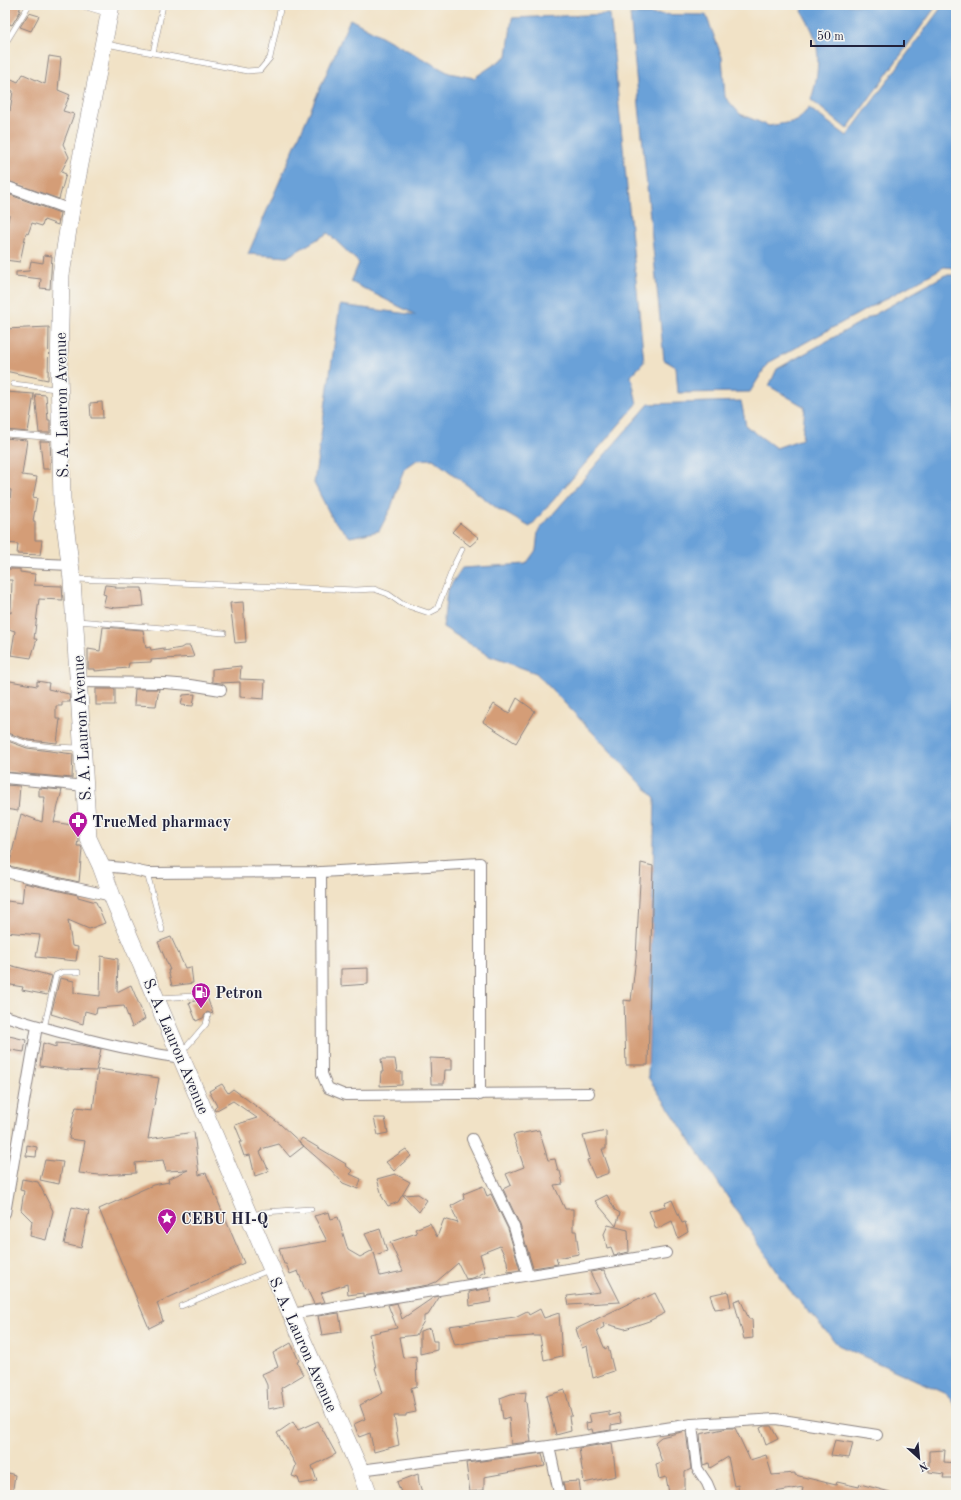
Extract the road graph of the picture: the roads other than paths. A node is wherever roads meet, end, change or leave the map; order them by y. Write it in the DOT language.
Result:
graph roads {
  1 [pos="29,5"];
  2 [pos="80,5"];
  3 [pos="163,5"];
  4 [pos="281,5"];
  5 [pos="110,9"];
  6 [pos="5,44"];
  7 [pos="103,44"];
  8 [pos="153,53"];
  9 [pos="5,186"];
  10 [pos="71,210"];
  11 [pos="13,384"];
  12 [pos="59,390"];
  13 [pos="5,434"];
  14 [pos="60,438"];
  15 [pos="462,549"];
  16 [pos="5,562"];
  17 [pos="71,572"];
  18 [pos="75,620"];
  19 [pos="224,633"];
  20 [pos="78,682"];
  21 [pos="221,690"];
  22 [pos="5,736"];
  23 [pos="82,748"];
  24 [pos="5,778"];
  25 [pos="85,786"];
  26 [pos="101,866"];
  27 [pos="5,872"];
  28 [pos="321,872"];
  29 [pos="147,873"];
  30 [pos="112,896"];
  31 [pos="162,930"];
  32 [pos="78,972"];
  33 [pos="156,999"];
  34 [pos="202,999"];
  35 [pos="5,1016"];
  36 [pos="208,1016"];
  37 [pos="41,1027"];
  38 [pos="181,1056"];
  39 [pos="589,1093"];
  40 [pos="480,1095"];
  41 [pos="472,1139"];
  42 [pos="311,1209"];
  43 [pos="5,1213"];
  44 [pos="250,1216"];
  45 [pos="666,1253"];
  46 [pos="272,1268"];
  47 [pos="528,1275"];
  48 [pos="181,1306"];
  49 [pos="291,1314"];
  50 [pos="692,1424"];
  51 [pos="877,1435"];
  52 [pos="549,1446"];
  53 [pos="360,1470"];
  54 [pos="558,1493"];
  55 [pos="370,1495"];
  56 [pos="712,1495"];
  1 -- 6 [label="lane"];
  2 -- 5 [label="lane"];
  3 -- 8 [label="lane"];
  4 -- 8 [label="lane"];
  5 -- 7 [label="highway, S. A. Lauron Avenue"];
  7 -- 8 [label="lane"];
  7 -- 10 [label="highway, S. A. Lauron Avenue"];
  9 -- 10 [label="street"];
  10 -- 12 [label="highway, S. A. Lauron Avenue"];
  11 -- 12 [label="lane"];
  12 -- 14 [label="highway, S. A. Lauron Avenue"];
  13 -- 14 [label="lane"];
  14 -- 17 [label="highway, S. A. Lauron Avenue"];
  15 -- 17 [label="lane"];
  16 -- 17 [label="street"];
  17 -- 18 [label="highway, S. A. Lauron Avenue"];
  18 -- 19 [label="lane"];
  18 -- 20 [label="highway, S. A. Lauron Avenue"];
  20 -- 21 [label="street"];
  20 -- 23 [label="highway, S. A. Lauron Avenue"];
  22 -- 23 [label="lane"];
  23 -- 25 [label="highway, S. A. Lauron Avenue"];
  24 -- 25 [label="street"];
  25 -- 26 [label="highway, S. A. Lauron Avenue"];
  26 -- 29 [label="street"];
  26 -- 30 [label="highway, S. A. Lauron Avenue"];
  27 -- 30 [label="street"];
  28 -- 29 [label="street"];
  28 -- 40 [label="street"];
  28 -- 40 [label="street"];
  29 -- 31 [label="lane"];
  30 -- 33 [label="highway, S. A. Lauron Avenue"];
  32 -- 37 [label="lane"];
  33 -- 34 [label="lane"];
  33 -- 38 [label="highway, S. A. Lauron Avenue"];
  35 -- 37 [label="street"];
  36 -- 38 [label="lane"];
  37 -- 38 [label="street"];
  37 -- 43 [label="street"];
  38 -- 44 [label="highway, S. A. Lauron Avenue"];
  39 -- 40 [label="street"];
  41 -- 47 [label="street"];
  42 -- 44 [label="lane"];
  44 -- 46 [label="highway, S. A. Lauron Avenue"];
  45 -- 47 [label="street"];
  46 -- 48 [label="lane"];
  46 -- 49 [label="highway, S. A. Lauron Avenue"];
  47 -- 49 [label="street"];
  49 -- 53 [label="highway, S. A. Lauron Avenue"];
  50 -- 51 [label="street"];
  50 -- 52 [label="street"];
  50 -- 56 [label="street"];
  52 -- 53 [label="street"];
  52 -- 54 [label="street"];
  53 -- 55 [label="highway, S. A. Lauron Avenue"];
}
